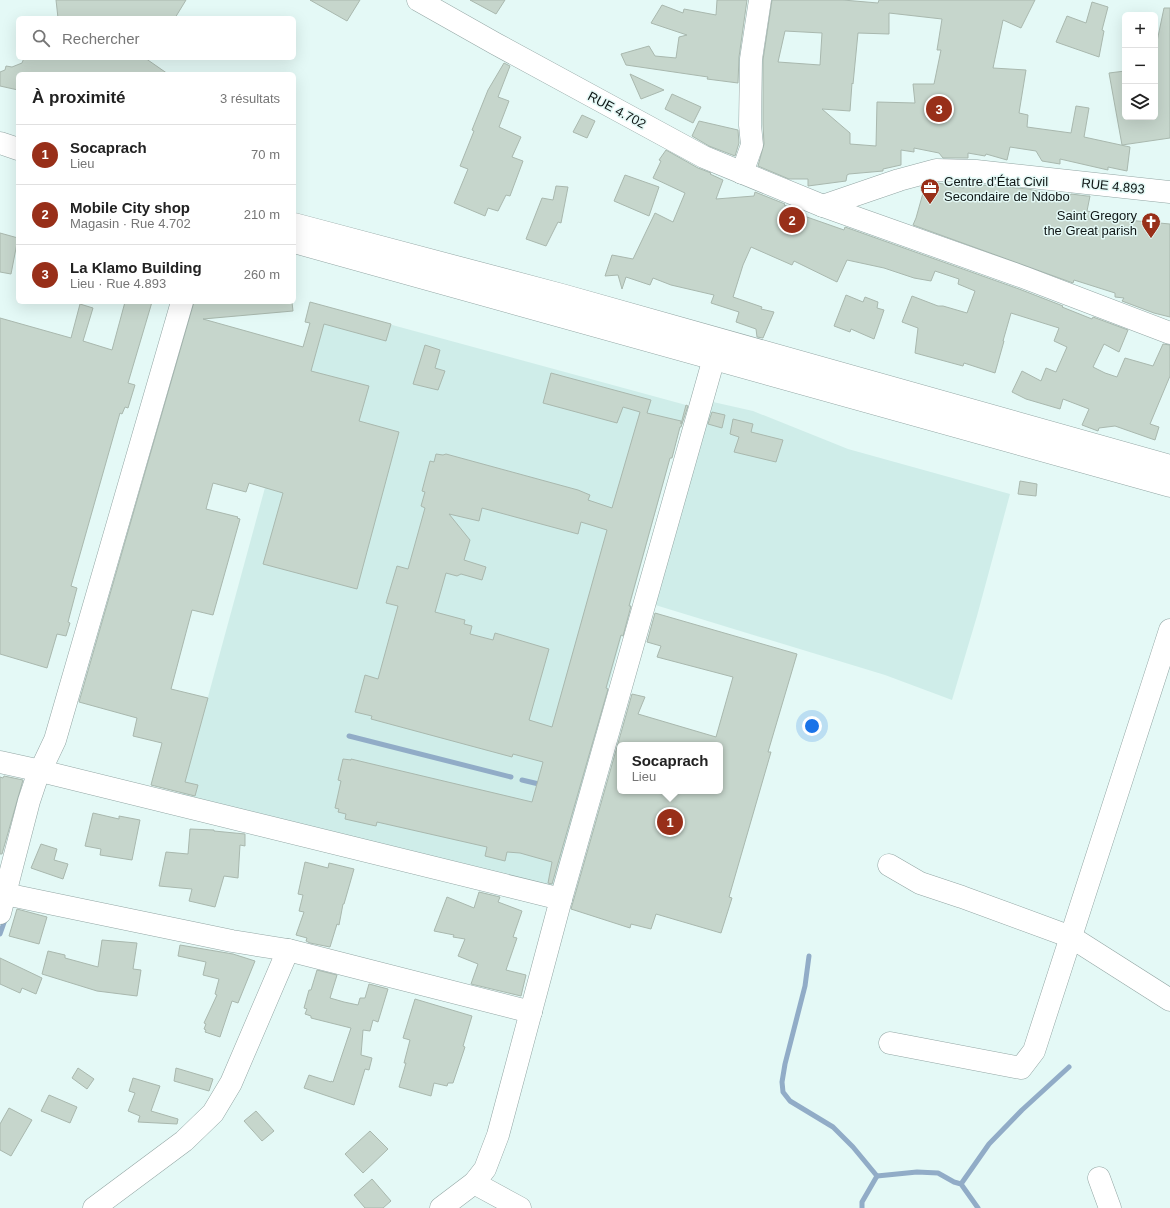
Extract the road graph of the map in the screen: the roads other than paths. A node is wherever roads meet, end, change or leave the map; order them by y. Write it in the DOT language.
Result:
graph roads {
  1 [pos="418,0"];
  2 [pos="760,0"];
  3 [pos="0,143"];
  4 [pos="16,148"];
  5 [pos="0,158"];
  6 [pos="16,163"];
  7 [pos="742,173"];
  8 [pos="1170,192"];
  9 [pos="823,206"];
  10 [pos="296,225"];
  11 [pos="296,242"];
  12 [pos="350,248"];
  13 [pos="181,304"];
  14 [pos="1170,332"];
  15 [pos="714,358"];
  16 [pos="996,427"];
  17 [pos="1170,466"];
  18 [pos="1170,486"];
  19 [pos="1170,630"];
  20 [pos="0,762"];
  21 [pos="41,771"];
  22 [pos="888,865"];
  23 [pos="561,899"];
  24 [pos="2,903"];
  25 [pos="1071,937"];
  26 [pos="288,950"];
  27 [pos="1170,1000"];
  28 [pos="531,1012"];
  29 [pos="890,1043"];
  30 [pos="1099,1178"];
  31 [pos="474,1183"];
  32 [pos="94,1208"];
  33 [pos="441,1208"];
  34 [pos="520,1208"];
  35 [pos="1110,1208"];
  1 -- 7 [label="main road, RUE 4.702"];
  2 -- 7 [label="main road"];
  3 -- 4 [label="main road"];
  5 -- 6 [label="main road"];
  7 -- 9 [label="main road, RUE 4.702"];
  8 -- 9 [label="main road, RUE 4.893"];
  9 -- 14 [label="main road, RUE 4.702"];
  10 -- 12 [label="main road"];
  11 -- 12 [label="main road"];
  12 -- 15 [label="main road"];
  12 -- 16 [label="main road"];
  13 -- 21 [label="main road"];
  15 -- 16 [label="main road"];
  15 -- 23 [label="main road"];
  16 -- 17 [label="main road"];
  16 -- 18 [label="main road"];
  19 -- 25 [label="main road"];
  20 -- 21 [label="main road"];
  21 -- 23 [label="main road"];
  21 -- 24 [label="main road"];
  22 -- 25 [label="main road"];
  23 -- 28 [label="main road"];
  24 -- 26 [label="main road"];
  25 -- 27 [label="main road"];
  25 -- 29 [label="main road"];
  26 -- 28 [label="main road"];
  26 -- 32 [label="main road"];
  28 -- 31 [label="main road"];
  30 -- 35 [label="main road"];
  31 -- 33 [label="main road"];
  31 -- 34 [label="main road"];
}
